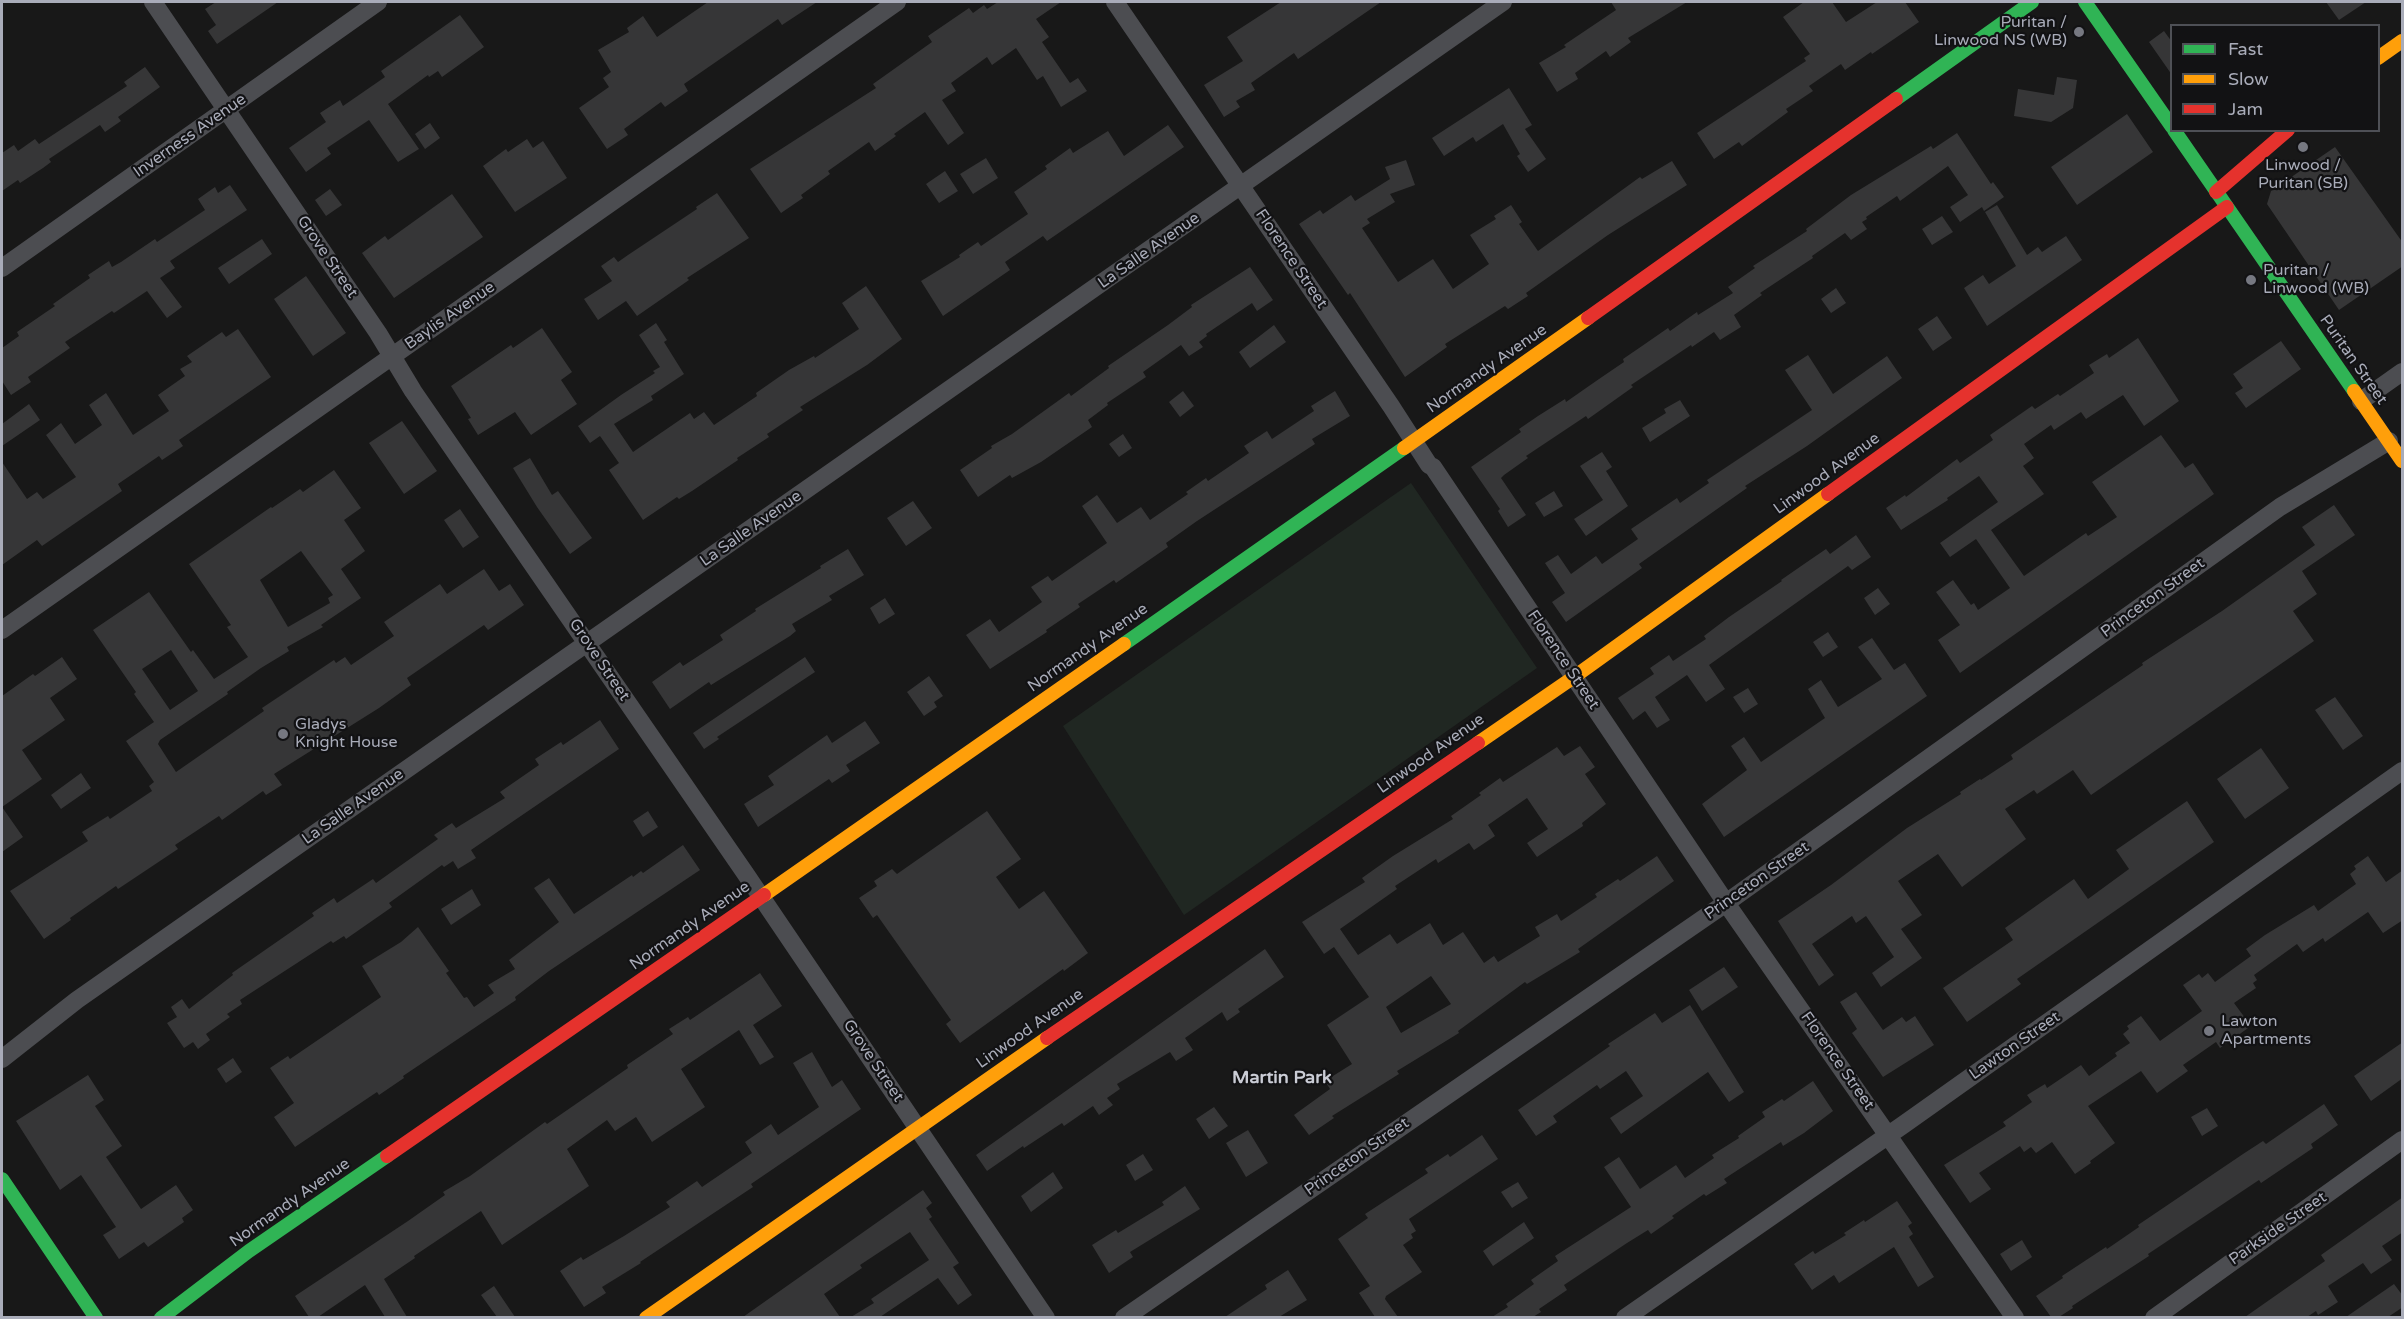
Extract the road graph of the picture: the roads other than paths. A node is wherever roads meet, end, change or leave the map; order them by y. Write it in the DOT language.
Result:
graph roads {
  1 [pos="153,2"];
  2 [pos="378,2"];
  3 [pos="897,2"];
  4 [pos="1115,2"];
  5 [pos="1503,2"];
  6 [pos="2032,2"];
  7 [pos="2085,2"];
  8 [pos="2403,41"];
  9 [pos="2380,57"];
  10 [pos="226,111"];
  11 [pos="2170,125"];
  12 [pos="2175,132"];
  13 [pos="2286,132"];
  14 [pos="1241,186"];
  15 [pos="2216,192"];
  16 [pos="2227,207"];
  17 [pos="2,268"];
  18 [pos="392,356"];
  19 [pos="2403,372"];
  20 [pos="2361,400"];
  21 [pos="1414,441"];
  22 [pos="2389,441"];
  23 [pos="2403,461"];
  24 [pos="2,630"];
  25 [pos="587,643"];
  26 [pos="1574,677"];
  27 [pos="2403,771"];
  28 [pos="760,897"];
  29 [pos="1726,903"];
  30 [pos="2,1059"];
  31 [pos="917,1127"];
  32 [pos="1889,1135"];
  33 [pos="2403,1140"];
  34 [pos="2,1179"];
  35 [pos="96,1317"];
  36 [pos="161,1317"];
  37 [pos="646,1317"];
  38 [pos="1046,1317"];
  39 [pos="1124,1317"];
  40 [pos="1625,1317"];
  41 [pos="2015,1317"];
  42 [pos="2154,1317"];
  1 -- 10 [label="street, Grove Street"];
  2 -- 10 [label="street, Inverness Avenue"];
  3 -- 18 [label="street, Baylis Avenue"];
  4 -- 14 [label="street, Florence Street"];
  5 -- 14 [label="street, La Salle Avenue"];
  6 -- 21 [label="street, Normandy Avenue"];
  7 -- 11 [label="street, Puritan Street"];
  8 -- 9 [label="street"];
  10 -- 17 [label="street, Inverness Avenue"];
  10 -- 18 [label="street, Grove Street"];
  12 -- 15 [label="street, Puritan Street"];
  13 -- 15 [label="street"];
  14 -- 21 [label="street, Florence Street"];
  14 -- 25 [label="street, La Salle Avenue"];
  15 -- 16 [label="street, Puritan Street"];
  16 -- 20 [label="street, Puritan Street"];
  16 -- 26 [label="street, Linwood Avenue"];
  18 -- 24 [label="street, Baylis Avenue"];
  18 -- 25 [label="street, Grove Street"];
  19 -- 20 [label="street"];
  20 -- 22 [label="street, Puritan Street"];
  21 -- 26 [label="street, Florence Street"];
  21 -- 28 [label="street, Normandy Avenue"];
  22 -- 23 [label="street, Puritan Street"];
  22 -- 29 [label="street, Princeton Street"];
  25 -- 28 [label="street, Grove Street"];
  25 -- 30 [label="street, La Salle Avenue"];
  26 -- 29 [label="street, Florence Street"];
  26 -- 31 [label="street, Linwood Avenue"];
  27 -- 32 [label="street, Lawton Street"];
  28 -- 31 [label="street, Grove Street"];
  28 -- 36 [label="street, Normandy Avenue"];
  29 -- 32 [label="street, Florence Street"];
  29 -- 39 [label="street, Princeton Street"];
  31 -- 37 [label="street, Linwood Avenue"];
  31 -- 38 [label="street, Grove Street"];
  32 -- 40 [label="street, Lawton Street"];
  32 -- 41 [label="street, Florence Street"];
  33 -- 42 [label="street, Parkside Street"];
  34 -- 35 [label="street"];
}
